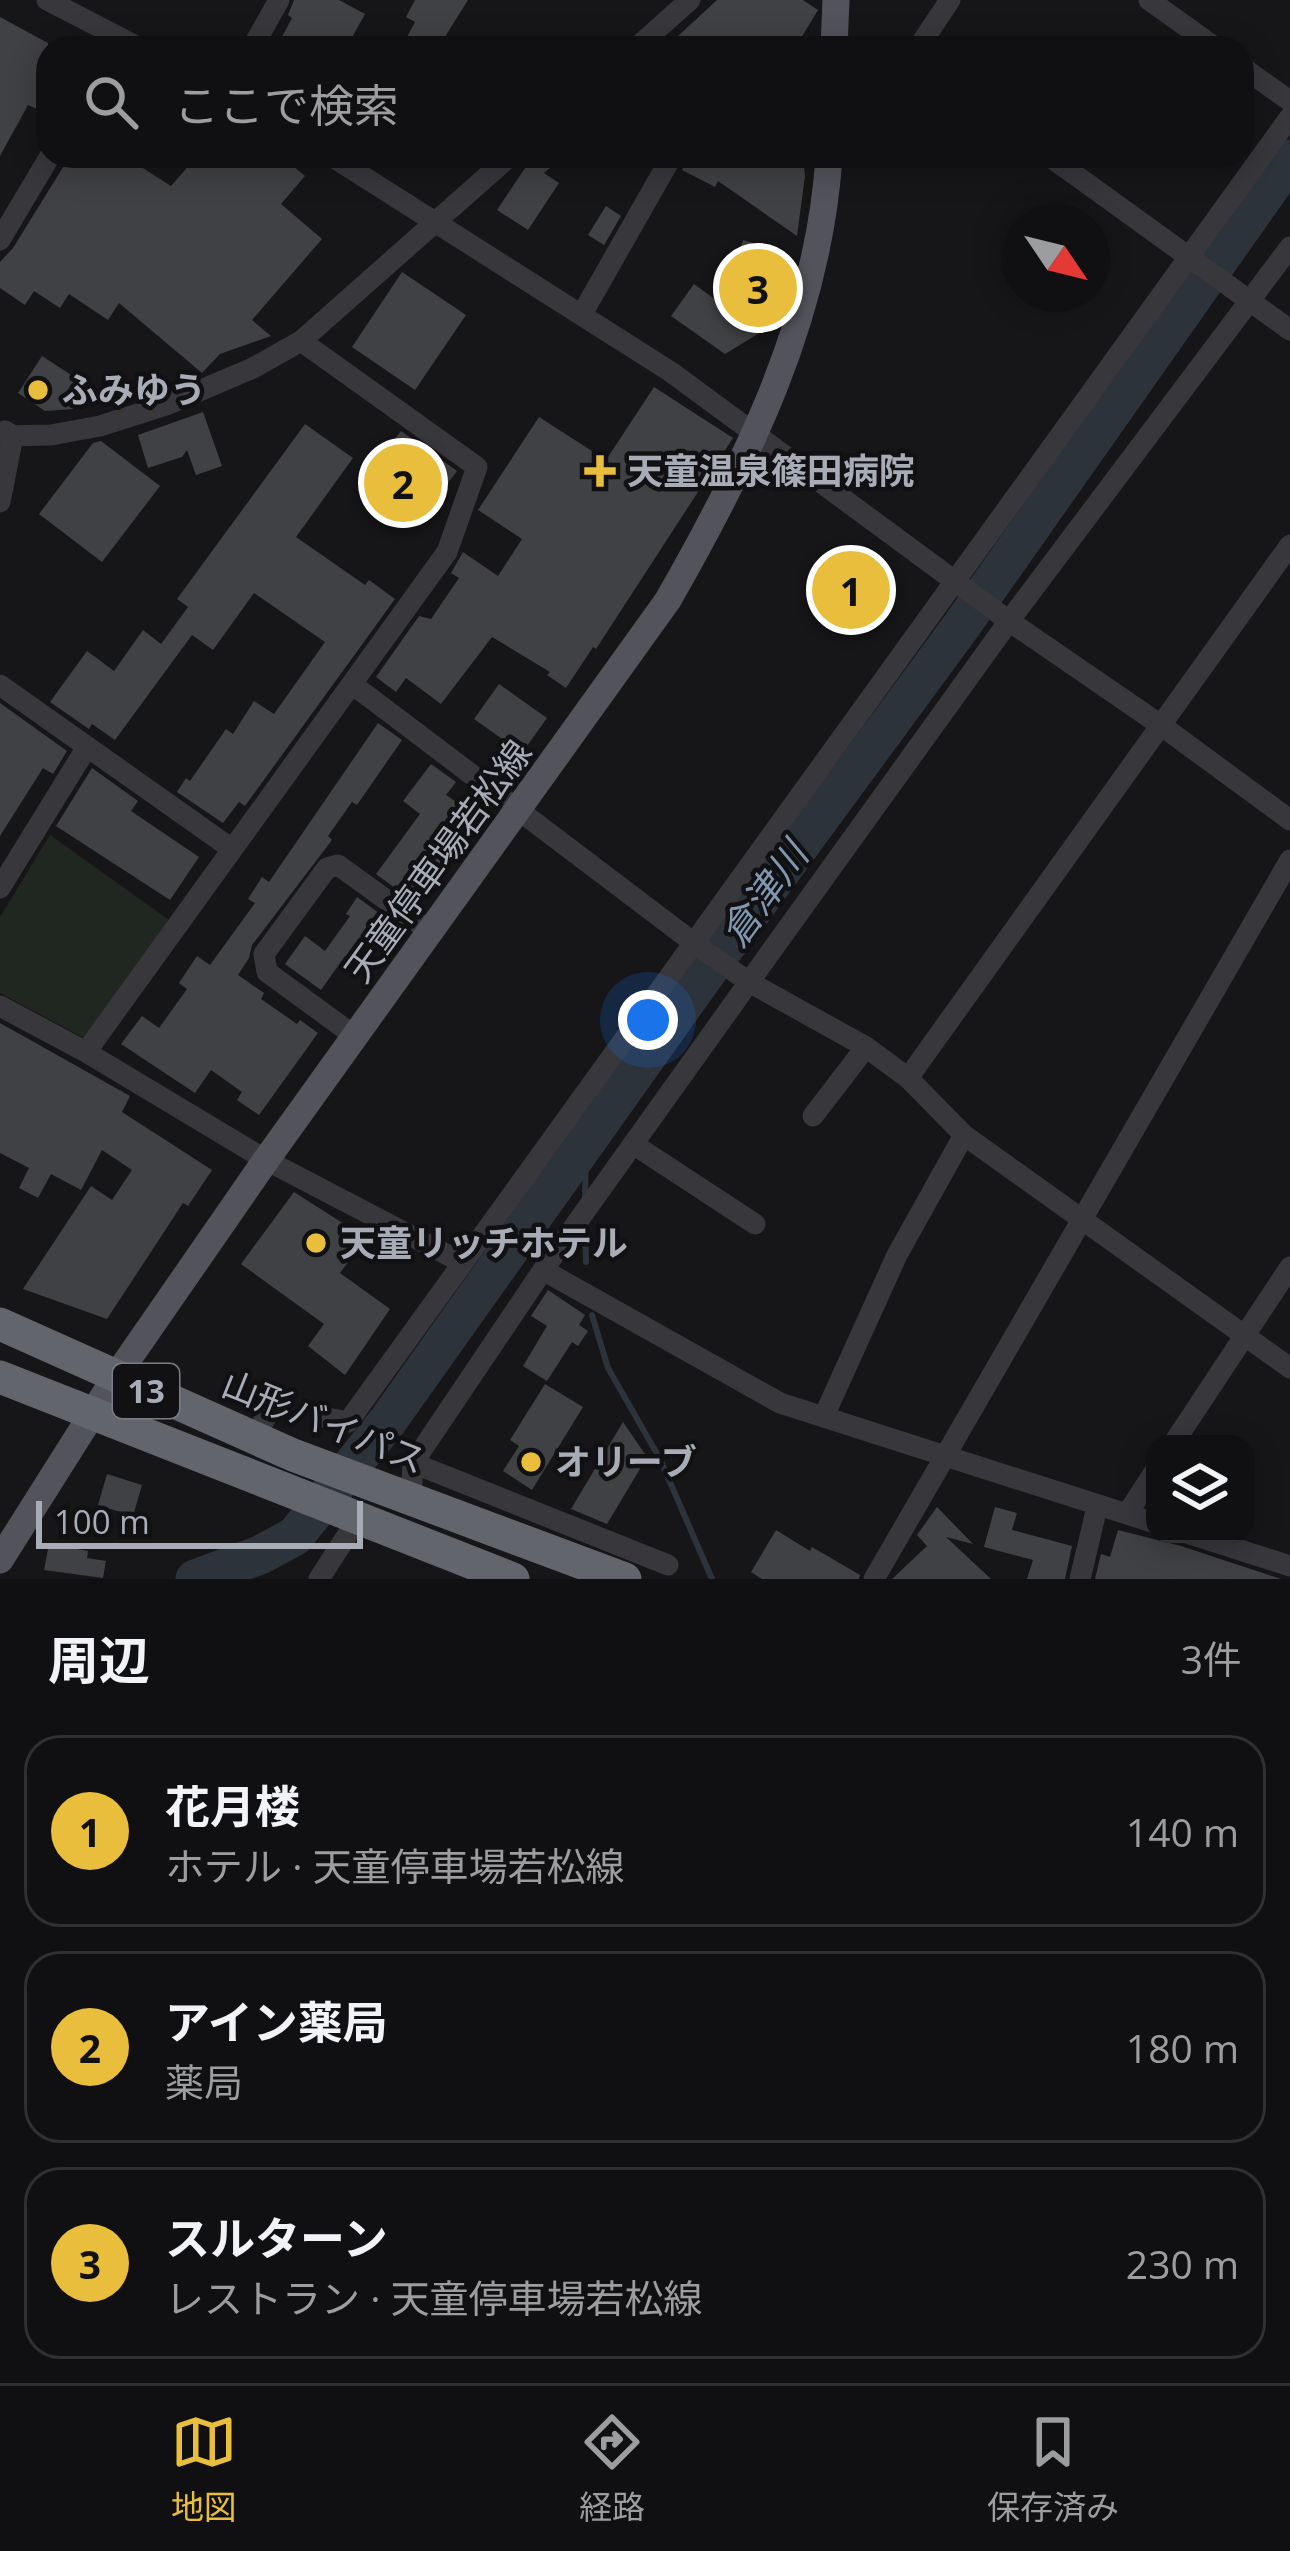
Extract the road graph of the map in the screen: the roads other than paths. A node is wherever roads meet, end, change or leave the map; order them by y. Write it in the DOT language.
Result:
graph roads {
  1 [pos="47,0"];
  2 [pos="279,0"];
  3 [pos="691,0"];
  4 [pos="836,0"];
  5 [pos="950,0"];
  6 [pos="1149,0"];
  7 [pos="110,36"];
  8 [pos="258,36"];
  9 [pos="650,36"];
  10 [pos="834,36"];
  11 [pos="926,36"];
  12 [pos="1199,36"];
  13 [pos="1254,76"];
  14 [pos="1290,101"];
  15 [pos="1290,117"];
  16 [pos="43,168"];
  17 [pos="350,168"];
  18 [pos="496,168"];
  19 [pos="665,168"];
  20 [pos="828,168"];
  21 [pos="1065,168"];
  22 [pos="435,220"];
  23 [pos="0,240"];
  24 [pos="1290,248"];
  25 [pos="1194,262"];
  26 [pos="1245,298"];
  27 [pos="582,314"];
  28 [pos="1290,330"];
  29 [pos="302,341"];
  30 [pos="4,433"];
  31 [pos="754,436"];
  32 [pos="0,502"];
  33 [pos="1290,544"];
  34 [pos="956,580"];
  35 [pos="1009,621"];
  36 [pos="352,684"];
  37 [pos="0,685"];
  38 [pos="1162,726"];
  39 [pos="87,747"];
  40 [pos="519,812"];
  41 [pos="1290,820"];
  42 [pos="232,849"];
  43 [pos="1290,860"];
  44 [pos="0,888"];
  45 [pos="432,933"];
  46 [pos="698,946"];
  47 [pos="744,978"];
  48 [pos="0,1006"];
  49 [pos="356,1036"];
  50 [pos="866,1047"];
  51 [pos="86,1052"];
  52 [pos="908,1078"];
  53 [pos="813,1116"];
  54 [pos="964,1136"];
  55 [pos="634,1144"];
  56 [pos="266,1160"];
  57 [pos="1082,1218"];
  58 [pos="754,1224"];
  59 [pos="461,1262"];
  60 [pos="1290,1267"];
  61 [pos="543,1270"];
  62 [pos="0,1324"];
  63 [pos="1244,1335"];
  64 [pos="1290,1368"];
  65 [pos="0,1377"];
  66 [pos="115,1378"];
  67 [pos="273,1404"];
  68 [pos="94,1413"];
  69 [pos="824,1416"];
  70 [pos="322,1417"];
  71 [pos="1179,1435"];
  72 [pos="254,1439"];
  73 [pos="944,1456"];
  74 [pos="413,1463"];
  75 [pos="1146,1486"];
  76 [pos="396,1494"];
  77 [pos="1097,1507"];
  78 [pos="1127,1514"];
  79 [pos="1146,1520"];
  80 [pos="367,1524"];
  81 [pos="1214,1543"];
  82 [pos="0,1559"];
  83 [pos="668,1565"];
  84 [pos="1283,1569"];
  85 [pos="319,1579"];
  86 [pos="514,1579"];
  87 [pos="625,1579"];
  88 [pos="874,1579"];
  89 [pos="1080,1579"];
  1 -- 7 [label="street"];
  2 -- 8 [label="street"];
  3 -- 9 [label="street"];
  4 -- 10 [label="main road"];
  5 -- 11 [label="street"];
  6 -- 12 [label="street"];
  13 -- 14 [label="street"];
  15 -- 25 [label="street"];
  16 -- 23 [label="street"];
  17 -- 22 [label="street"];
  18 -- 22 [label="street"];
  19 -- 27 [label="street"];
  20 -- 31 [label="main road, 天童停車場若松線"];
  21 -- 25 [label="street"];
  22 -- 27 [label="street"];
  22 -- 29 [label="street"];
  24 -- 26 [label="street"];
  25 -- 26 [label="street"];
  25 -- 34 [label="street"];
  26 -- 28 [label="street"];
  26 -- 35 [label="street"];
  27 -- 31 [label="street"];
  29 -- 30 [label="street"];
  29 -- 36 [label="street"];
  30 -- 32 [label="street"];
  31 -- 34 [label="street"];
  31 -- 40 [label="main road, 天童停車場若松線"];
  33 -- 38 [label="street"];
  34 -- 35 [label="street"];
  34 -- 46 [label="street"];
  35 -- 38 [label="street"];
  35 -- 47 [label="street"];
  36 -- 40 [label="street"];
  36 -- 42 [label="street"];
  37 -- 39 [label="street"];
  38 -- 41 [label="street"];
  38 -- 52 [label="street"];
  39 -- 42 [label="street"];
  39 -- 44 [label="street"];
  40 -- 45 [label="main road, 天童停車場若松線"];
  40 -- 46 [label="street"];
  42 -- 51 [label="street"];
  43 -- 57 [label="street"];
  45 -- 49 [label="main road, 天童停車場若松線"];
  45 -- 49 [label="street"];
  46 -- 47 [label="street"];
  46 -- 59 [label="street"];
  47 -- 50 [label="street"];
  47 -- 55 [label="street"];
  48 -- 51 [label="street"];
  49 -- 56 [label="main road, 天童停車場若松線"];
  50 -- 52 [label="street"];
  50 -- 53 [label="street"];
  51 -- 56 [label="street"];
  52 -- 54 [label="street"];
  54 -- 57 [label="street"];
  54 -- 69 [label="street"];
  55 -- 58 [label="street"];
  55 -- 61 [label="street"];
  56 -- 59 [label="street"];
  56 -- 66 [label="main road, 天童停車場若松線"];
  57 -- 63 [label="street"];
  57 -- 73 [label="street"];
  59 -- 70 [label="street"];
  60 -- 63 [label="street"];
  61 -- 69 [label="street"];
  61 -- 74 [label="street"];
  62 -- 66 [label="highway, 山形バイパス / 13"];
  63 -- 64 [label="street"];
  63 -- 71 [label="street"];
  65 -- 68 [label="highway, 13"];
  66 -- 68 [label="main road, 天童停車場若松線"];
  66 -- 72 [label="highway, 山形バイパス / 13"];
  67 -- 72 [label="street"];
  68 -- 80 [label="highway, 13"];
  68 -- 82 [label="main road, 天童停車場若松線"];
  69 -- 73 [label="street"];
  72 -- 76 [label="highway, 山形バイパス / 13"];
  73 -- 77 [label="street"];
  73 -- 88 [label="street"];
  74 -- 76 [label="street"];
  74 -- 83 [label="street"];
  75 -- 78 [label="street"];
  76 -- 87 [label="highway, 山形バイパス / 13"];
  77 -- 78 [label="street"];
  77 -- 89 [label="street"];
  78 -- 79 [label="street"];
  80 -- 85 [label="street"];
  80 -- 86 [label="highway, 13"];
  81 -- 84 [label="street"];
}
